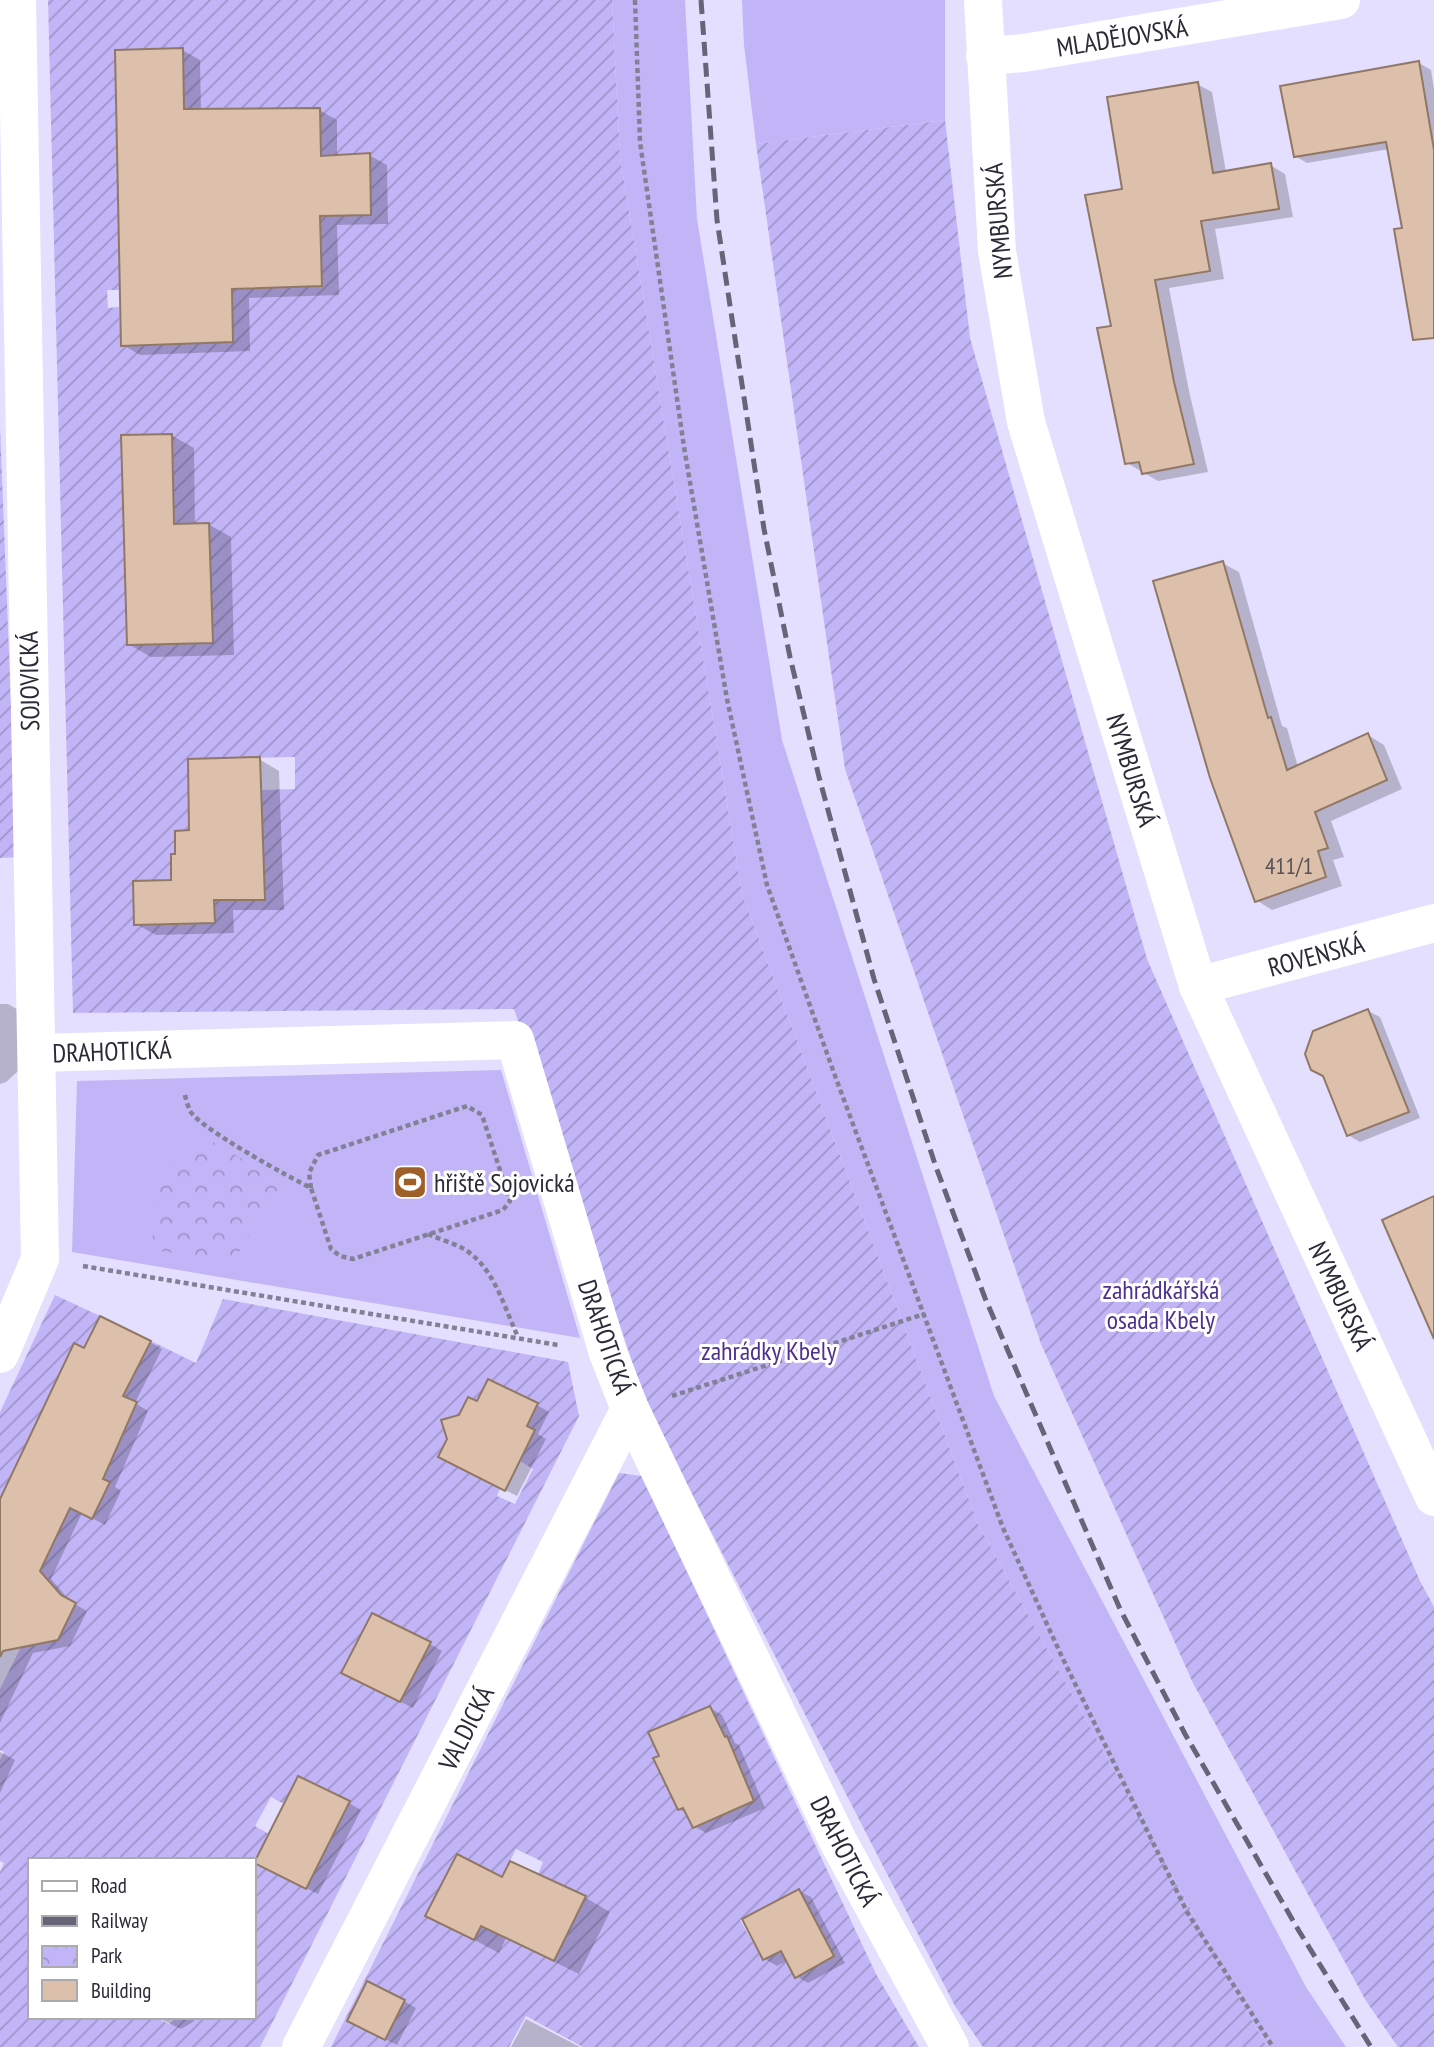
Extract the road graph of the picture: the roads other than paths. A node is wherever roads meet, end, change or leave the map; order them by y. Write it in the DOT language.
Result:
graph roads {
  1 [pos="17,0"];
  2 [pos="983,0"];
  3 [pos="1341,0"];
  4 [pos="985,56"];
  5 [pos="1434,923"];
  6 [pos="1198,986"];
  7 [pos="37,1053"];
  8 [pos="0,1354"];
  9 [pos="630,1409"];
  10 [pos="1434,1497"];
  11 [pos="301,2047"];
  12 [pos="950,2047"];
  1 -- 7 [label="street, SOJOVICKÁ"];
  2 -- 4 [label="street, NYMBURSKÁ"];
  3 -- 4 [label="street, MLADĚJOVSKÁ"];
  4 -- 6 [label="street, NYMBURSKÁ"];
  5 -- 6 [label="street, ROVENSKÁ"];
  6 -- 10 [label="street, NYMBURSKÁ"];
  7 -- 8 [label="street, SOJOVICKÁ"];
  7 -- 9 [label="street, DRAHOTICKÁ"];
  9 -- 11 [label="street, VALDICKÁ"];
  9 -- 12 [label="street, DRAHOTICKÁ"];
}
